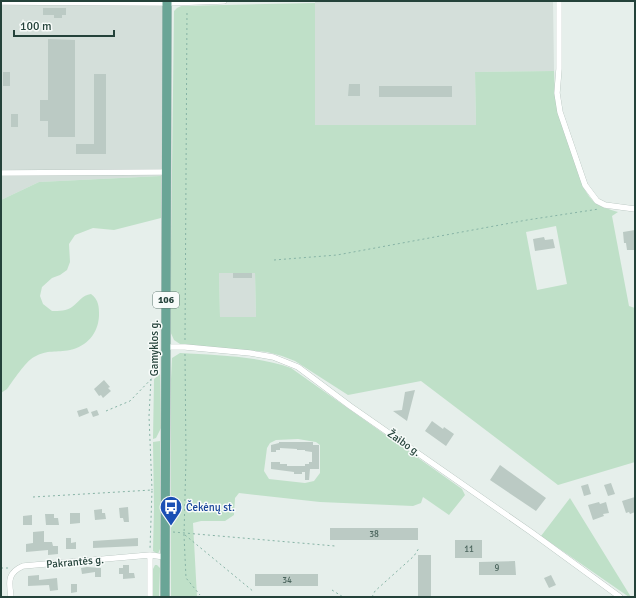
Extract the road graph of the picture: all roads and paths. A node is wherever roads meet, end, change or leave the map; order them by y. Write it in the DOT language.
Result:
graph roads {
  1 [pos="224,1"];
  2 [pos="559,1"];
  3 [pos="1,2"];
  4 [pos="167,2"];
  5 [pos="187,2"];
  6 [pos="167,172"];
  7 [pos="1,173"];
  8 [pos="605,205"];
  9 [pos="635,209"];
  10 [pos="274,260"];
  11 [pos="166,347"];
  12 [pos="185,347"];
  13 [pos="166,365"];
  14 [pos="151,379"];
  15 [pos="106,411"];
  16 [pos="152,490"];
  17 [pos="33,497"];
  18 [pos="166,531"];
  19 [pos="184,534"];
  20 [pos="335,546"];
  21 [pos="419,548"];
  22 [pos="150,555"];
  23 [pos="165,557"];
  24 [pos="1,568"];
  25 [pos="15,569"];
  26 [pos="332,590"];
  27 [pos="254,592"];
  28 [pos="200,595"];
  29 [pos="11,597"];
  30 [pos="150,597"];
  31 [pos="165,597"];
  32 [pos="343,597"];
  33 [pos="372,597"];
  34 [pos="620,597"];
  1 -- 5 [label="street"];
  2 -- 8 [label="street"];
  3 -- 4 [label="street"];
  4 -- 5 [label="street"];
  4 -- 6 [label="main road, Gamyklos g. / 106"];
  5 -- 12 [label="path"];
  6 -- 7 [label="street"];
  6 -- 11 [label="main road, Gamyklos g. / 106"];
  8 -- 9 [label="street"];
  8 -- 10 [label="path"];
  11 -- 12 [label="street, Žaibo g."];
  11 -- 13 [label="main road, Gamyklos g. / 106"];
  12 -- 19 [label="path"];
  12 -- 34 [label="street, Žaibo g."];
  13 -- 14 [label="path"];
  13 -- 18 [label="main road, Gamyklos g. / 106"];
  14 -- 15 [label="path"];
  14 -- 16 [label="path"];
  16 -- 17 [label="path"];
  16 -- 22 [label="path"];
  18 -- 19 [label="path"];
  18 -- 23 [label="main road, Gamyklos g. / 106"];
  19 -- 20 [label="path"];
  19 -- 27 [label="path"];
  19 -- 28 [label="path"];
  21 -- 33 [label="path"];
  22 -- 23 [label="street, Pakrantės g."];
  22 -- 25 [label="street, Pakrantės g."];
  22 -- 30 [label="street"];
  23 -- 31 [label="main road, Gamyklos g. / 106"];
  24 -- 25 [label="path"];
  25 -- 29 [label="street"];
  26 -- 32 [label="path"];
}
